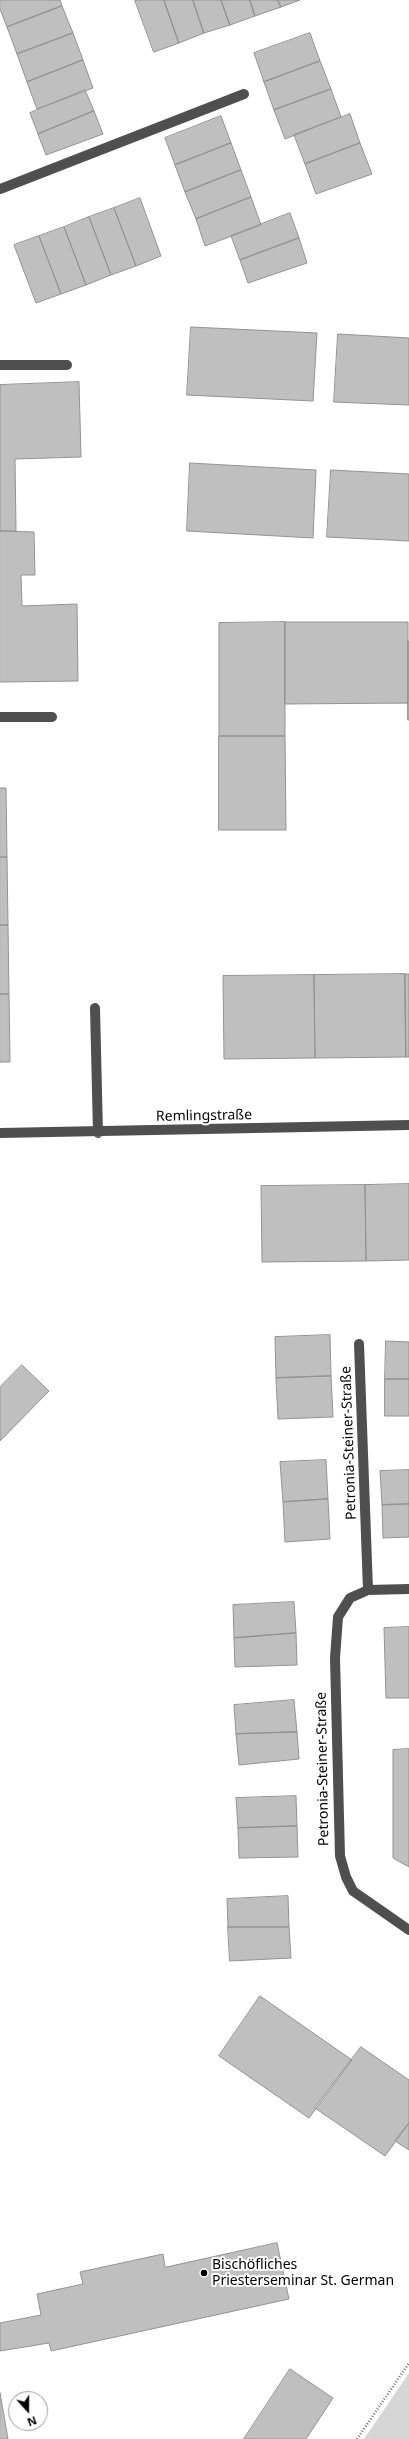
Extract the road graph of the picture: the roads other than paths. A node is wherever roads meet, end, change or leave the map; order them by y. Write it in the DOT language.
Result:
graph roads {
  1 [pos="244,94"];
  2 [pos="0,190"];
  3 [pos="0,365"];
  4 [pos="66,365"];
  5 [pos="0,717"];
  6 [pos="52,717"];
  7 [pos="95,1008"];
  8 [pos="409,1125"];
  9 [pos="0,1133"];
  10 [pos="98,1133"];
  11 [pos="359,1344"];
  12 [pos="409,1589"];
  13 [pos="368,1590"];
  14 [pos="409,1930"];
  1 -- 2 [label="street"];
  3 -- 4 [label="street"];
  5 -- 6 [label="street"];
  7 -- 10 [label="street"];
  8 -- 10 [label="street, Remlingstraße"];
  9 -- 10 [label="street, Remlingstraße"];
  11 -- 13 [label="street, Petronia-Steiner-Straße"];
  12 -- 13 [label="street, Petronia-Steiner-Straße"];
  13 -- 14 [label="street, Petronia-Steiner-Straße"];
}
